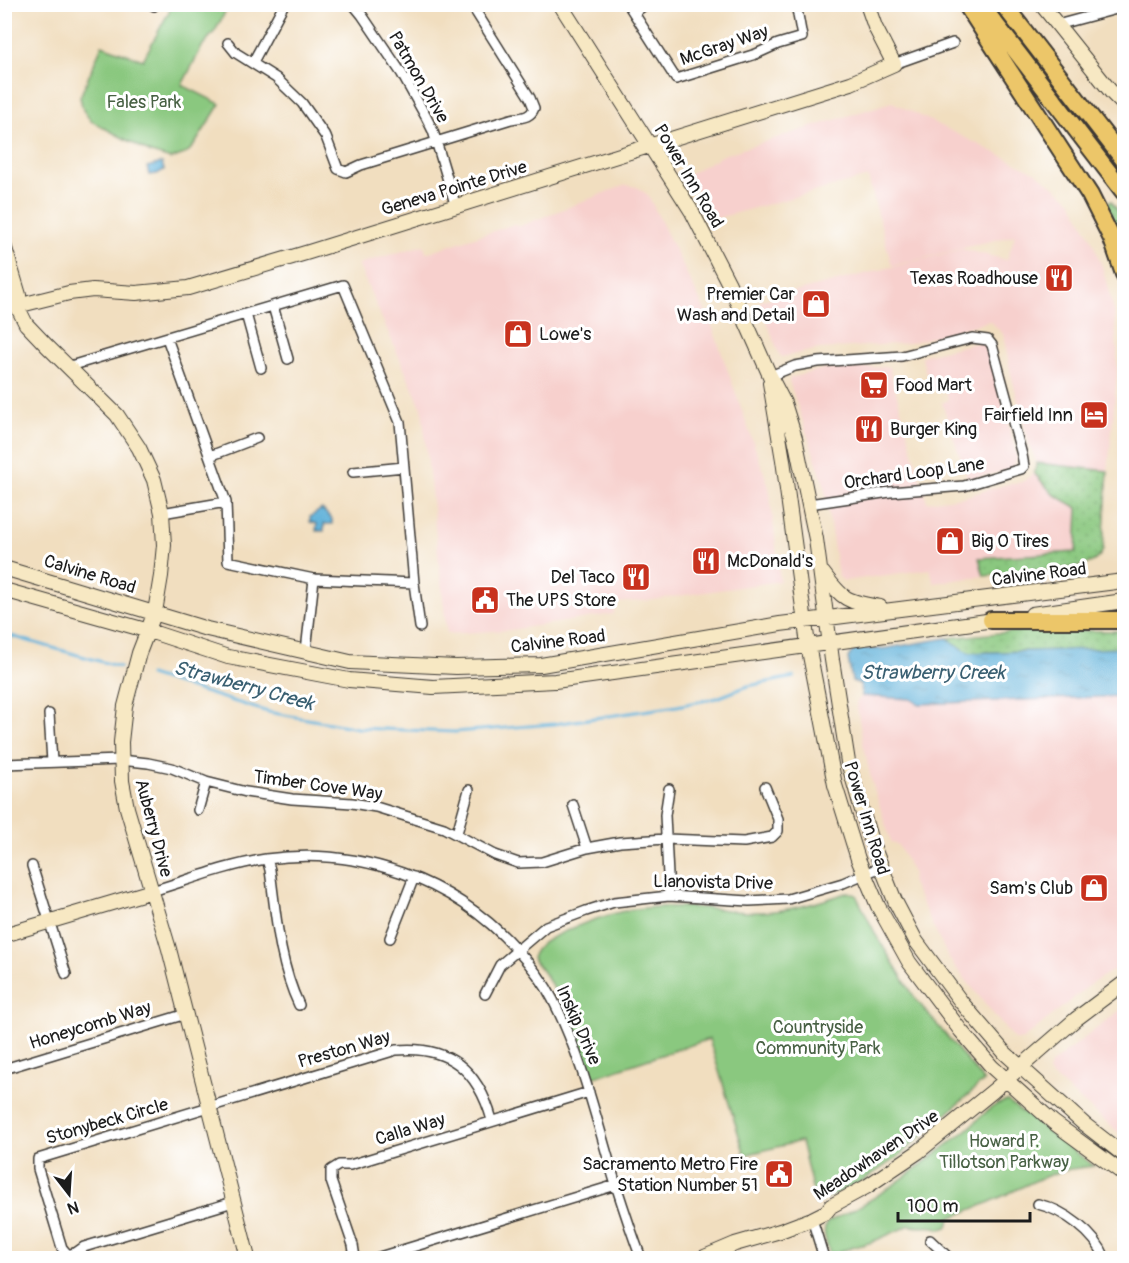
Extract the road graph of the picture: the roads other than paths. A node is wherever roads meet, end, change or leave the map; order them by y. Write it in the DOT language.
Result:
graph roads {
  1 [pos="284,4"];
  2 [pos="353,4"];
  3 [pos="471,4"];
  4 [pos="560,4"];
  5 [pos="646,4"];
  6 [pos="796,4"];
  7 [pos="867,4"];
  8 [pos="966,4"];
  9 [pos="980,4"];
  10 [pos="1003,4"];
  11 [pos="1041,4"];
  12 [pos="1125,7"];
  13 [pos="631,9"];
  14 [pos="1057,25"];
  15 [pos="228,43"];
  16 [pos="953,43"];
  17 [pos="253,63"];
  18 [pos="894,64"];
  19 [pos="1125,105"];
  20 [pos="436,142"];
  21 [pos="649,146"];
  22 [pos="1122,156"];
  23 [pos="1125,192"];
  24 [pos="456,207"];
  25 [pos="4,244"];
  26 [pos="1125,274"];
  27 [pos="4,285"];
  28 [pos="273,306"];
  29 [pos="11,308"];
  30 [pos="246,314"];
  31 [pos="167,338"];
  32 [pos="288,358"];
  33 [pos="67,367"];
  34 [pos="261,368"];
  35 [pos="770,376"];
  36 [pos="257,438"];
  37 [pos="210,456"];
  38 [pos="404,467"];
  39 [pos="353,472"];
  40 [pos="226,502"];
  41 [pos="809,504"];
  42 [pos="162,513"];
  43 [pos="4,568"];
  44 [pos="822,572"];
  45 [pos="314,579"];
  46 [pos="1125,581"];
  47 [pos="414,584"];
  48 [pos="4,590"];
  49 [pos="1125,601"];
  50 [pos="900,609"];
  51 [pos="154,612"];
  52 [pos="826,619"];
  53 [pos="991,620"];
  54 [pos="1125,620"];
  55 [pos="805,621"];
  56 [pos="420,627"];
  57 [pos="149,631"];
  58 [pos="829,642"];
  59 [pos="808,645"];
  60 [pos="306,651"];
  61 [pos="49,714"];
  62 [pos="121,760"];
  63 [pos="52,762"];
  64 [pos="4,764"];
  65 [pos="206,782"];
  66 [pos="765,787"];
  67 [pos="669,789"];
  68 [pos="469,790"];
  69 [pos="573,804"];
  70 [pos="198,810"];
  71 [pos="457,833"];
  72 [pos="666,839"];
  73 [pos="587,848"];
  74 [pos="267,859"];
  75 [pos="32,866"];
  76 [pos="881,867"];
  77 [pos="864,874"];
  78 [pos="414,877"];
  79 [pos="152,891"];
  80 [pos="669,896"];
  81 [pos="49,922"];
  82 [pos="4,935"];
  83 [pos="390,938"];
  84 [pos="517,950"];
  85 [pos="66,974"];
  86 [pos="1125,983"];
  87 [pos="485,994"];
  88 [pos="299,1005"];
  89 [pos="186,1014"];
  90 [pos="1021,1067"];
  91 [pos="4,1069"];
  92 [pos="1005,1080"];
  93 [pos="589,1092"];
  94 [pos="209,1108"];
  95 [pos="492,1120"];
  96 [pos="1125,1155"];
  97 [pos="1125,1174"];
  98 [pos="616,1185"];
  99 [pos="233,1202"];
  100 [pos="1038,1204"];
  101 [pos="812,1219"];
  102 [pos="930,1240"];
  103 [pos="248,1258"];
  104 [pos="356,1258"];
  105 [pos="376,1258"];
  106 [pos="640,1258"];
  107 [pos="702,1258"];
  108 [pos="824,1258"];
  109 [pos="949,1258"];
  110 [pos="1106,1258"];
  1 -- 17 [label="street"];
  2 -- 20 [label="street, Patmon Drive"];
  3 -- 20 [label="street"];
  4 -- 21 [label="main road, Power Inn Road"];
  5 -- 13 [label="street"];
  6 -- 13 [label="street, McGray Way"];
  7 -- 18 [label="main road"];
  8 -- 26 [label="highway"];
  9 -- 23 [label="highway"];
  10 -- 22 [label="highway"];
  11 -- 14 [label="main road"];
  12 -- 14 [label="street"];
  14 -- 19 [label="main road"];
  15 -- 17 [label="street"];
  16 -- 18 [label="street"];
  17 -- 20 [label="street"];
  18 -- 21 [label="main road, Geneva Pointe Drive"];
  20 -- 24 [label="street, Patmon Drive"];
  21 -- 24 [label="main road, Geneva Pointe Drive"];
  21 -- 35 [label="main road, Power Inn Road"];
  24 -- 29 [label="main road, Geneva Pointe Drive"];
  25 -- 29 [label="main road, Auberry Drive"];
  27 -- 29 [label="main road, Auberry Drive"];
  28 -- 30 [label="street"];
  28 -- 32 [label="street"];
  28 -- 38 [label="street"];
  29 -- 33 [label="main road, Auberry Drive"];
  30 -- 31 [label="street"];
  30 -- 34 [label="street"];
  31 -- 33 [label="street"];
  31 -- 37 [label="street"];
  33 -- 42 [label="main road, Auberry Drive"];
  35 -- 41 [label="main road, Power Inn Road"];
  35 -- 41 [label="street, Orchard Loop Lane"];
  35 -- 55 [label="main road, Power Inn Road"];
  36 -- 37 [label="street"];
  37 -- 40 [label="street"];
  38 -- 39 [label="street"];
  38 -- 47 [label="street"];
  40 -- 42 [label="street"];
  40 -- 45 [label="street"];
  41 -- 44 [label="main road, Power Inn Road"];
  42 -- 51 [label="main road, Auberry Drive"];
  43 -- 51 [label="main road, Calvine Road"];
  44 -- 50 [label="main road"];
  44 -- 52 [label="main road, Power Inn Road"];
  45 -- 47 [label="street"];
  45 -- 60 [label="street"];
  46 -- 50 [label="main road, Calvine Road"];
  47 -- 56 [label="street"];
  48 -- 57 [label="main road, Calvine Road"];
  49 -- 53 [label="main road, Calvine Road"];
  50 -- 52 [label="main road, Calvine Road"];
  51 -- 57 [label="main road, Auberry Drive"];
  51 -- 60 [label="main road, Calvine Road"];
  52 -- 55 [label="main road, Calvine Road"];
  52 -- 58 [label="main road, Power Inn Road"];
  53 -- 54 [label="highway"];
  53 -- 58 [label="main road, Calvine Road"];
  55 -- 59 [label="main road, Power Inn Road"];
  55 -- 60 [label="main road, Calvine Road"];
  57 -- 59 [label="main road, Calvine Road"];
  57 -- 62 [label="main road, Auberry Drive"];
  58 -- 59 [label="main road, Calvine Road"];
  58 -- 76 [label="main road, Power Inn Road"];
  59 -- 77 [label="main road, Power Inn Road"];
  61 -- 63 [label="street"];
  62 -- 63 [label="street, Timber Cove Way"];
  62 -- 65 [label="street, Timber Cove Way"];
  62 -- 79 [label="main road, Auberry Drive"];
  63 -- 64 [label="street, Timber Cove Way"];
  65 -- 70 [label="street"];
  65 -- 71 [label="street, Timber Cove Way"];
  66 -- 72 [label="street, Timber Cove Way"];
  67 -- 72 [label="street"];
  68 -- 71 [label="street"];
  69 -- 73 [label="street"];
  71 -- 73 [label="street, Timber Cove Way"];
  72 -- 73 [label="street, Timber Cove Way"];
  72 -- 80 [label="street"];
  74 -- 78 [label="street, Inskip Drive"];
  74 -- 79 [label="street, Inskip Drive"];
  74 -- 88 [label="street"];
  75 -- 81 [label="street"];
  76 -- 77 [label="street, Llanovista Drive"];
  76 -- 90 [label="main road, Power Inn Road"];
  77 -- 80 [label="street, Llanovista Drive"];
  77 -- 92 [label="main road, Power Inn Road"];
  78 -- 83 [label="street"];
  78 -- 84 [label="street, Inskip Drive"];
  79 -- 81 [label="main road"];
  79 -- 89 [label="main road, Auberry Drive"];
  80 -- 84 [label="street, Llanovista Drive"];
  81 -- 82 [label="main road"];
  81 -- 85 [label="street"];
  84 -- 87 [label="street, Llanovista Drive"];
  84 -- 93 [label="street, Inskip Drive"];
  86 -- 90 [label="main road, Meadowhaven Drive"];
  89 -- 91 [label="street, Honeycomb Way"];
  89 -- 94 [label="main road, Auberry Drive"];
  90 -- 92 [label="main road, Meadowhaven Drive"];
  90 -- 96 [label="main road, Power Inn Road"];
  92 -- 97 [label="main road, Power Inn Road"];
  92 -- 101 [label="main road, Meadowhaven Drive"];
  93 -- 95 [label="street, Calla Way"];
  93 -- 98 [label="street, Inskip Drive"];
  94 -- 95 [label="street, Preston Way"];
  94 -- 99 [label="main road, Auberry Drive"];
  94 -- 99 [label="street, Stonybeck Circle"];
  95 -- 104 [label="street, Calla Way"];
  98 -- 105 [label="street"];
  98 -- 106 [label="street, Inskip Drive"];
  99 -- 103 [label="main road, Auberry Drive"];
  100 -- 110 [label="street"];
  101 -- 107 [label="main road, Meadowhaven Drive"];
  101 -- 108 [label="street"];
  102 -- 109 [label="street"];
}
